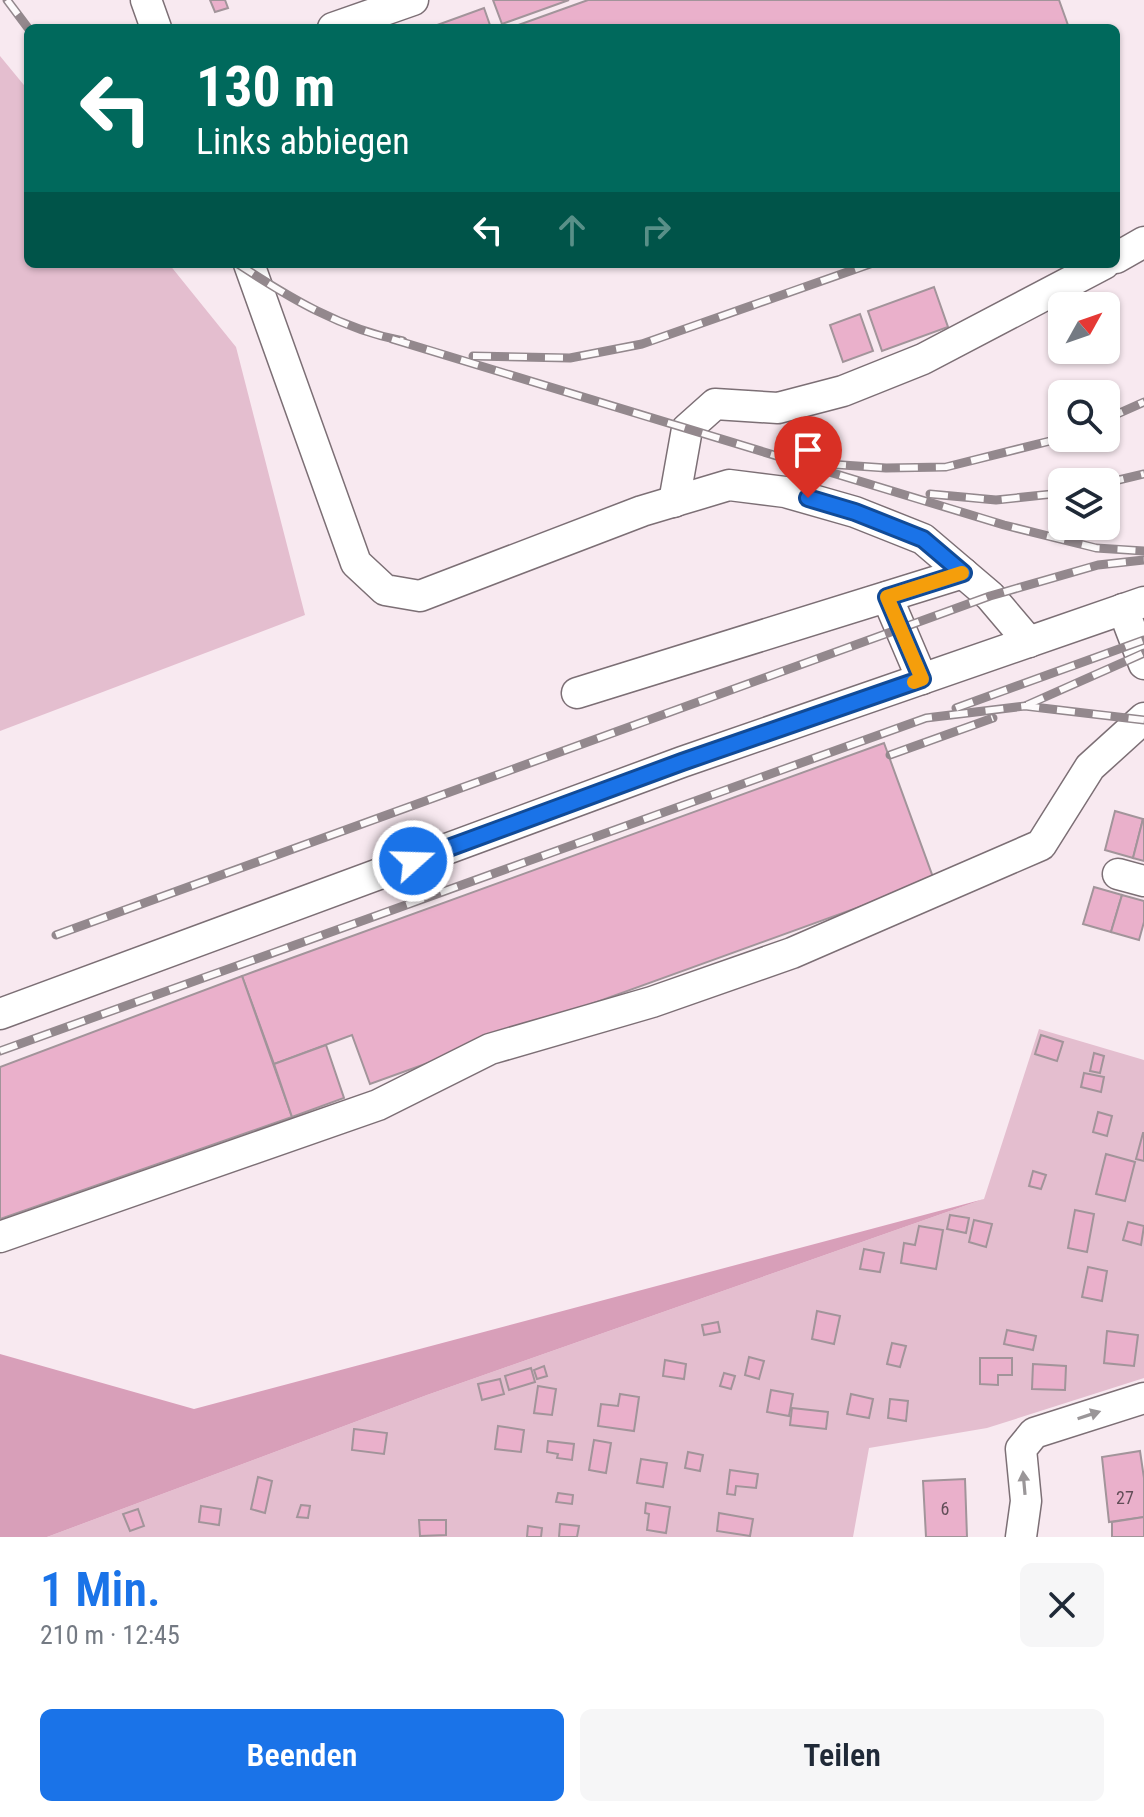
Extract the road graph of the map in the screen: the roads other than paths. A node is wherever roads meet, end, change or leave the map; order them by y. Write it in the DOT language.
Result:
graph roads {
  1 [pos="146,0"];
  2 [pos="413,0"];
  3 [pos="155,24"];
  4 [pos="344,24"];
  5 [pos="1144,242"];
  6 [pos="1120,256"];
  7 [pos="250,268"];
  8 [pos="1096,268"];
  9 [pos="674,502"];
  10 [pos="963,573"];
  11 [pos="887,597"];
  12 [pos="1134,606"];
  13 [pos="1029,642"];
  14 [pos="1144,664"];
  15 [pos="922,679"];
  16 [pos="577,693"];
  17 [pos="1138,730"];
  18 [pos="0,1014"];
  19 [pos="0,1237"];
  20 [pos="1144,1398"];
  21 [pos="1021,1537"];
  1 -- 3 [label="street"];
  2 -- 4 [label="street"];
  5 -- 6 [label="street"];
  7 -- 9 [label="street"];
  8 -- 9 [label="street"];
  9 -- 10 [label="street"];
  10 -- 11 [label="street"];
  10 -- 13 [label="street"];
  11 -- 15 [label="street"];
  11 -- 16 [label="street"];
  12 -- 13 [label="street"];
  12 -- 14 [label="street"];
  13 -- 15 [label="street"];
  15 -- 18 [label="street"];
  17 -- 19 [label="street"];
  21 -- 20 [label="street, one-way"];
}
